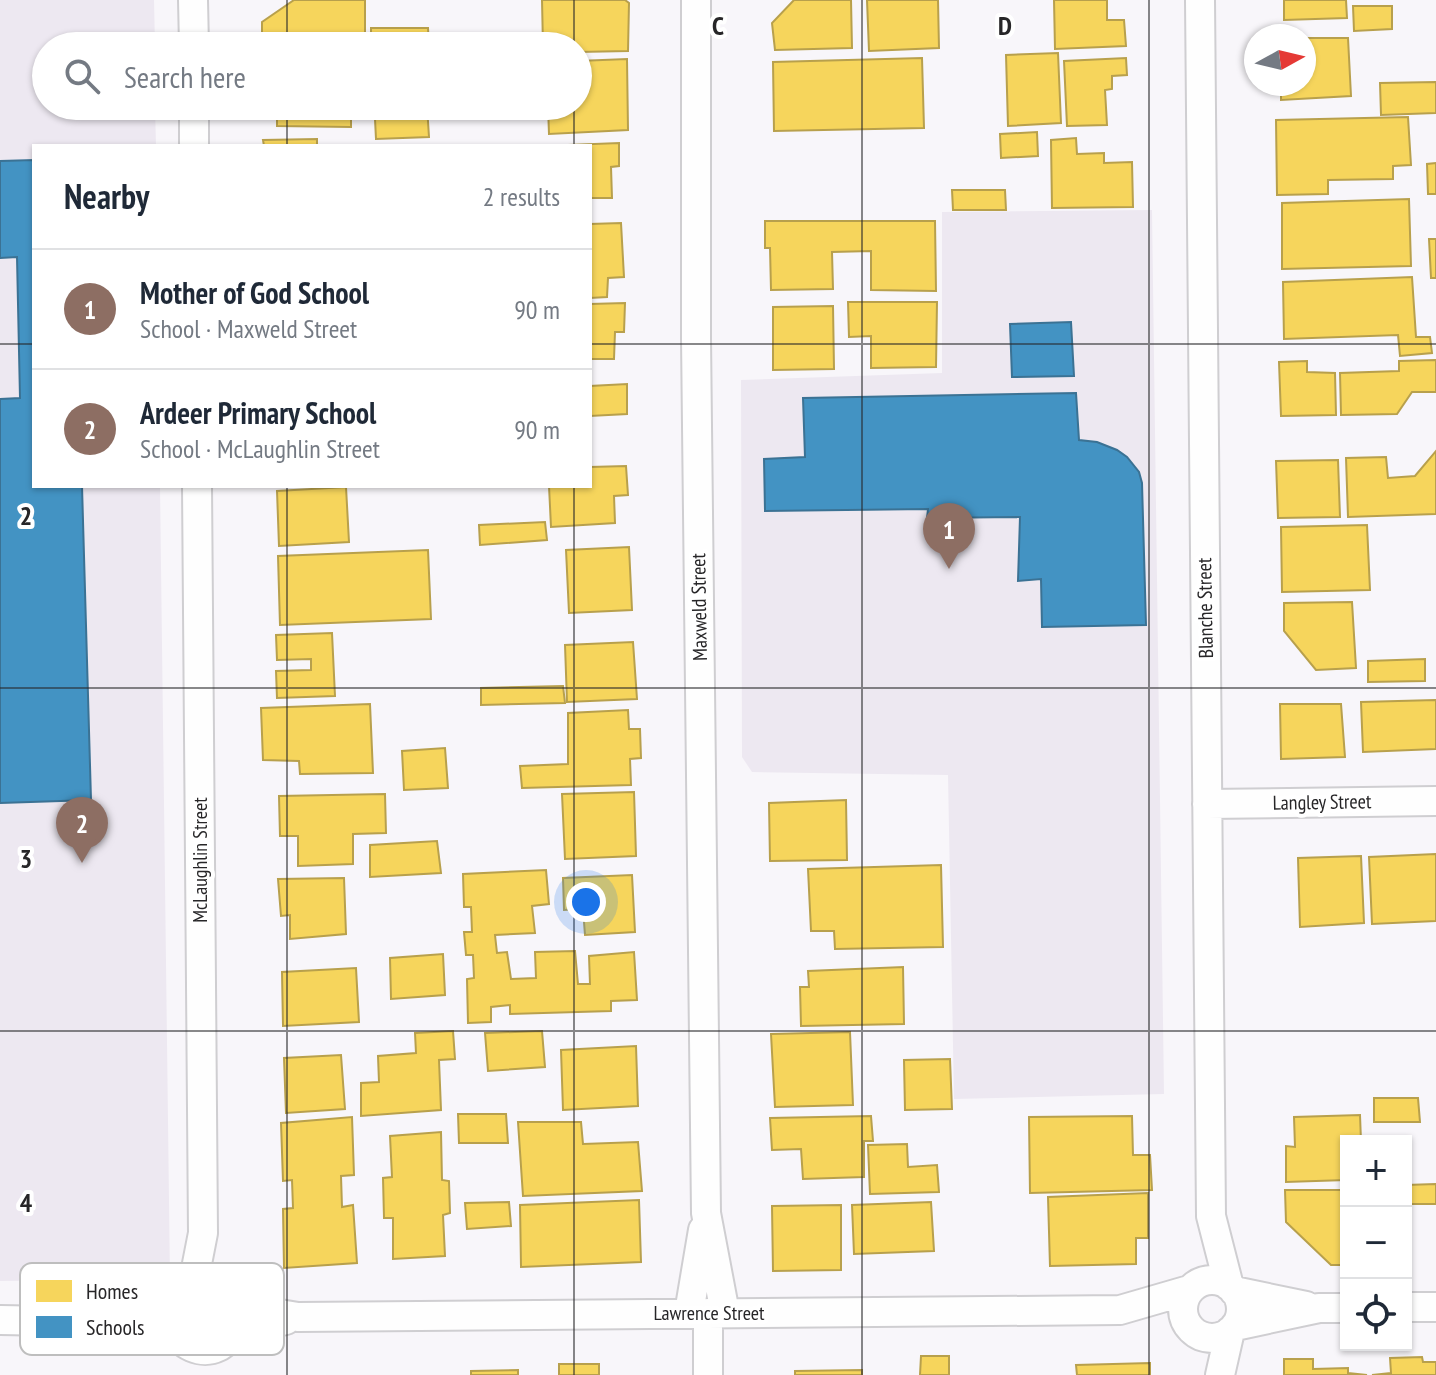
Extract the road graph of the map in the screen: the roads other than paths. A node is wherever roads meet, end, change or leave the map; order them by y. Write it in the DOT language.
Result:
graph roads {
  1 [pos="193,0"];
  2 [pos="696,0"];
  3 [pos="1200,0"];
  4 [pos="194,32"];
  5 [pos="194,120"];
  6 [pos="194,144"];
  7 [pos="197,488"];
  8 [pos="1436,801"];
  9 [pos="1207,804"];
  10 [pos="1211,1216"];
  11 [pos="203,1233"];
  12 [pos="197,1263"];
  13 [pos="213,1263"];
  14 [pos="1192,1288"];
  15 [pos="1232,1288"];
  16 [pos="1412,1307"];
  17 [pos="1436,1307"];
  18 [pos="1332,1308"];
  19 [pos="1120,1310"];
  20 [pos="707,1313"];
  21 [pos="284,1315"];
  22 [pos="298,1317"];
  23 [pos="0,1320"];
  24 [pos="20,1320"];
  25 [pos="284,1320"];
  26 [pos="1233,1329"];
  27 [pos="1192,1330"];
  28 [pos="188,1355"];
  29 [pos="218,1355"];
  30 [pos="197,1375"];
  31 [pos="209,1375"];
  32 [pos="708,1375"];
  33 [pos="1205,1375"];
  34 [pos="1220,1375"];
  1 -- 4 [label="street"];
  2 -- 20 [label="street, Maxweld Street"];
  3 -- 9 [label="street, Blanche Street"];
  5 -- 6 [label="street"];
  7 -- 11 [label="street, McLaughlin Street"];
  8 -- 9 [label="street, Langley Street"];
  9 -- 10 [label="street, Blanche Street"];
  10 -- 14 [label="street, Blanche Street"];
  10 -- 15 [label="street, Blanche Street"];
  11 -- 12 [label="street, McLaughlin Street"];
  11 -- 13 [label="street, McLaughlin Street"];
  14 -- 15 [label="street"];
  14 -- 19 [label="street, Lawrence Street"];
  14 -- 27 [label="street"];
  15 -- 18 [label="street"];
  15 -- 26 [label="street"];
  16 -- 17 [label="street"];
  18 -- 26 [label="street"];
  19 -- 20 [label="street, Lawrence Street"];
  19 -- 27 [label="street, Lawrence Street"];
  20 -- 22 [label="street, Lawrence Street"];
  20 -- 32 [label="street, Maxweld Street"];
  21 -- 22 [label="street, Lawrence Street"];
  22 -- 25 [label="street, Lawrence Street"];
  23 -- 24 [label="street"];
  26 -- 27 [label="street"];
  26 -- 34 [label="street"];
  27 -- 33 [label="street"];
  28 -- 30 [label="street"];
  29 -- 31 [label="street"];
}
